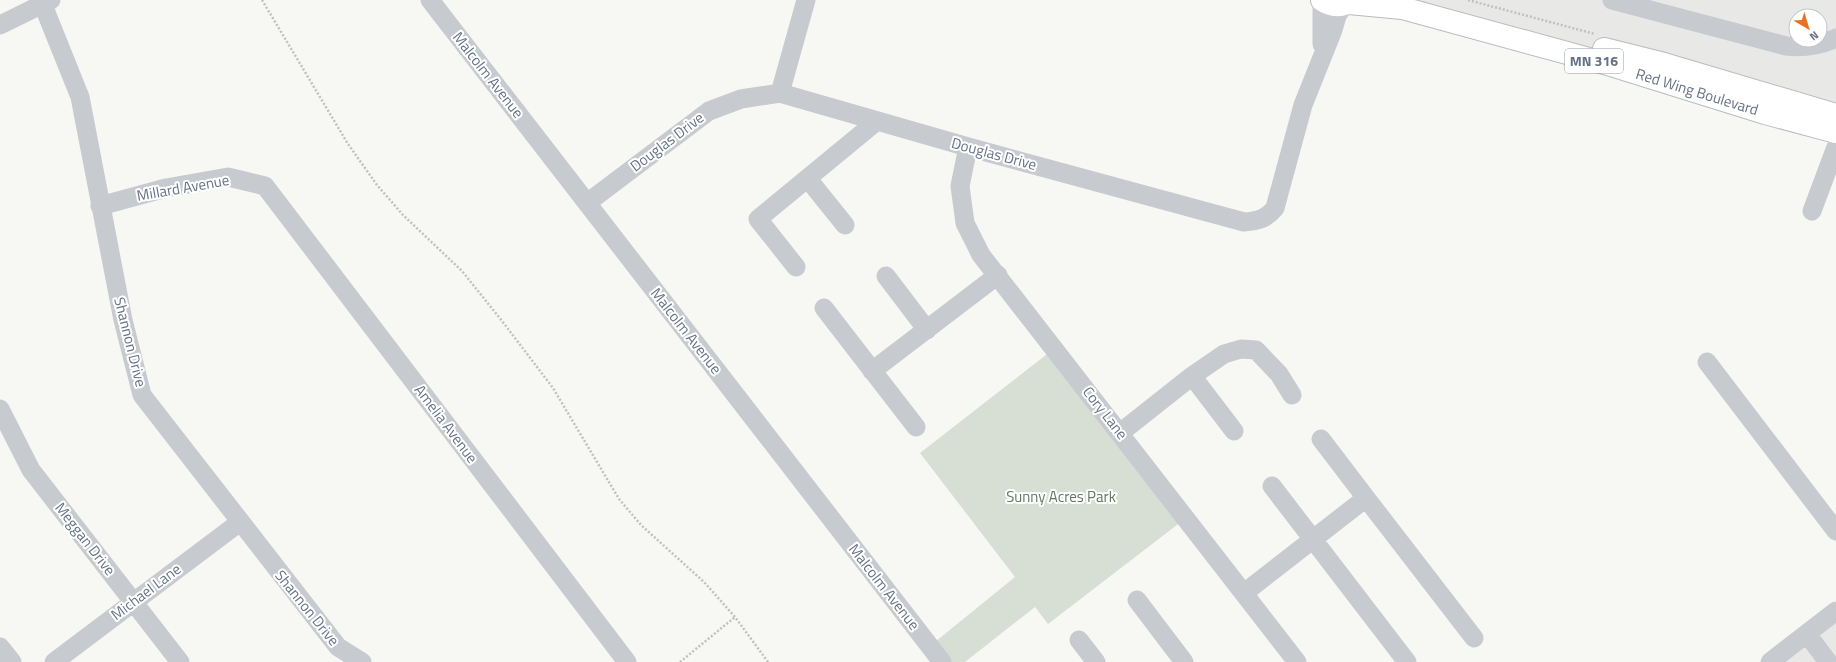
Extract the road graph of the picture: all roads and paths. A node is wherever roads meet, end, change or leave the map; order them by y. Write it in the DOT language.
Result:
graph roads {
  1 [pos="262,0"];
  2 [pos="430,0"];
  3 [pos="806,0"];
  4 [pos="1322,0"];
  5 [pos="1425,0"];
  6 [pos="1612,0"];
  7 [pos="45,1"];
  8 [pos="1348,2"];
  9 [pos="0,25"];
  10 [pos="1836,38"];
  11 [pos="1320,63"];
  12 [pos="780,93"];
  13 [pos="1836,115"];
  14 [pos="877,121"];
  15 [pos="1836,132"];
  16 [pos="1836,146"];
  17 [pos="968,147"];
  18 [pos="808,178"];
  19 [pos="265,186"];
  20 [pos="587,203"];
  21 [pos="100,206"];
  22 [pos="1812,211"];
  23 [pos="845,225"];
  24 [pos="796,267"];
  25 [pos="998,275"];
  26 [pos="886,276"];
  27 [pos="824,308"];
  28 [pos="927,330"];
  29 [pos="1707,362"];
  30 [pos="872,371"];
  31 [pos="1192,376"];
  32 [pos="1292,395"];
  33 [pos="0,409"];
  34 [pos="916,427"];
  35 [pos="1234,431"];
  36 [pos="1120,433"];
  37 [pos="1321,439"];
  38 [pos="1272,486"];
  39 [pos="1366,498"];
  40 [pos="240,522"];
  41 [pos="1836,531"];
  42 [pos="1312,540"];
  43 [pos="1244,593"];
  44 [pos="1137,600"];
  45 [pos="134,602"];
  46 [pos="1836,611"];
  47 [pos="735,617"];
  48 [pos="1807,634"];
  49 [pos="1474,638"];
  50 [pos="1079,640"];
  51 [pos="0,647"];
  52 [pos="12,662"];
  53 [pos="54,662"];
  54 [pos="180,662"];
  55 [pos="362,662"];
  56 [pos="627,662"];
  57 [pos="680,662"];
  58 [pos="768,662"];
  59 [pos="942,662"];
  60 [pos="1096,662"];
  61 [pos="1184,662"];
  62 [pos="1297,662"];
  63 [pos="1407,662"];
  64 [pos="1770,662"];
  65 [pos="1828,662"];
  1 -- 47 [label="path"];
  2 -- 20 [label="street, Malcolm Avenue"];
  3 -- 12 [label="street"];
  4 -- 8 [label="main road, Red Wing Boulevard / MN 316"];
  4 -- 11 [label="street, Douglas Drive"];
  5 -- 13 [label="main road, Red Wing Boulevard / MN 316"];
  6 -- 10 [label="street"];
  7 -- 9 [label="street"];
  7 -- 21 [label="street, Shannon Drive"];
  8 -- 11 [label="street, Douglas Drive"];
  8 -- 15 [label="main road, Red Wing Boulevard / MN 316"];
  11 -- 17 [label="street, Douglas Drive"];
  12 -- 14 [label="street, Douglas Drive"];
  12 -- 20 [label="street, Douglas Drive"];
  14 -- 17 [label="street, Douglas Drive"];
  14 -- 18 [label="street"];
  16 -- 22 [label="street"];
  17 -- 25 [label="street, Cory Lane"];
  18 -- 23 [label="street"];
  18 -- 24 [label="street"];
  19 -- 21 [label="street, Millard Avenue"];
  19 -- 56 [label="street, Amelia Avenue"];
  20 -- 59 [label="street, Malcolm Avenue"];
  21 -- 40 [label="street, Shannon Drive"];
  25 -- 28 [label="street"];
  25 -- 36 [label="street, Cory Lane"];
  26 -- 28 [label="street"];
  27 -- 30 [label="street"];
  28 -- 30 [label="street"];
  29 -- 41 [label="street"];
  30 -- 34 [label="street"];
  31 -- 32 [label="street"];
  31 -- 35 [label="street"];
  31 -- 36 [label="street"];
  33 -- 45 [label="street, Meggan Drive"];
  36 -- 43 [label="street, Cory Lane"];
  37 -- 39 [label="street"];
  38 -- 42 [label="street"];
  39 -- 42 [label="street"];
  39 -- 49 [label="street"];
  40 -- 45 [label="street, Michael Lane"];
  40 -- 55 [label="street, Shannon Drive"];
  42 -- 43 [label="street"];
  42 -- 63 [label="street"];
  43 -- 62 [label="street, Cory Lane"];
  44 -- 61 [label="street"];
  45 -- 53 [label="street, Michael Lane"];
  45 -- 54 [label="street, Meggan Drive"];
  46 -- 48 [label="street"];
  47 -- 57 [label="path"];
  47 -- 58 [label="path"];
  48 -- 64 [label="street"];
  48 -- 65 [label="street"];
  50 -- 60 [label="street"];
  51 -- 52 [label="street"];
}
